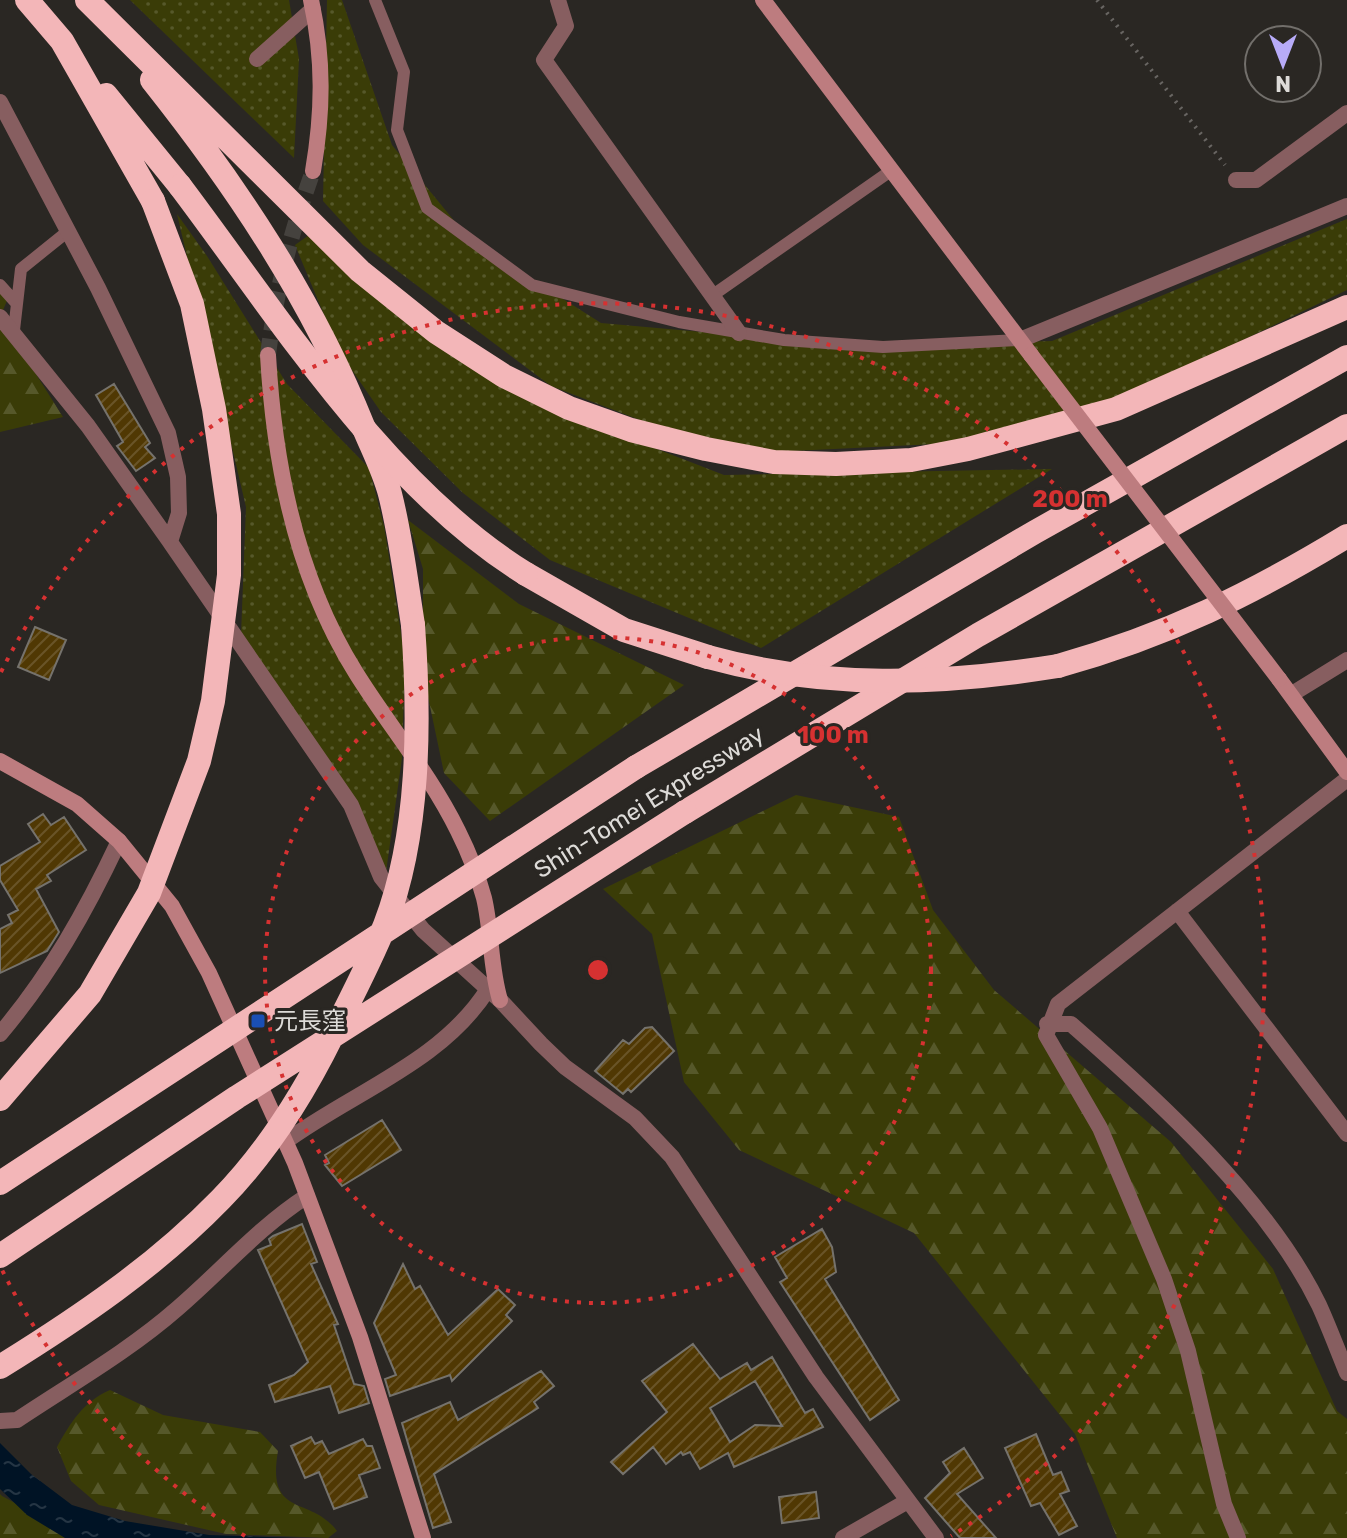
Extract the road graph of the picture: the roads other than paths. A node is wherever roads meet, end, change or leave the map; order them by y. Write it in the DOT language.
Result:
graph roads {
  1 [pos="27,0"];
  2 [pos="375,0"];
  3 [pos="558,0"];
  4 [pos="763,0"];
  5 [pos="89,2"];
  6 [pos="312,4"];
  7 [pos="62,41"];
  8 [pos="257,59"];
  9 [pos="0,102"];
  10 [pos="1347,113"];
  11 [pos="892,170"];
  12 [pos="313,171"];
  13 [pos="1236,180"];
  14 [pos="1347,206"];
  15 [pos="67,232"];
  16 [pos="0,285"];
  17 [pos="713,295"];
  18 [pos="17,304"];
  19 [pos="1347,307"];
  20 [pos="0,317"];
  21 [pos="14,330"];
  22 [pos="739,333"];
  23 [pos="1020,340"];
  24 [pos="268,355"];
  25 [pos="1347,357"];
  26 [pos="1347,426"];
  27 [pos="1347,536"];
  28 [pos="170,542"];
  29 [pos="1347,660"];
  30 [pos="1292,694"];
  31 [pos="0,761"];
  32 [pos="1347,772"];
  33 [pos="1347,779"];
  34 [pos="119,841"];
  35 [pos="1177,911"];
  36 [pos="494,994"];
  37 [pos="1047,1024"];
  38 [pos="0,1034"];
  39 [pos="0,1099"];
  40 [pos="1347,1134"];
  41 [pos="285,1142"];
  42 [pos="0,1183"];
  43 [pos="307,1196"];
  44 [pos="0,1256"];
  45 [pos="0,1367"];
  46 [pos="1347,1373"];
  47 [pos="0,1421"];
  48 [pos="906,1502"];
  49 [pos="423,1538"];
  50 [pos="843,1538"];
  51 [pos="936,1538"];
  52 [pos="1238,1538"];
  1 -- 7 [label="highway"];
  2 -- 22 [label="lane"];
  3 -- 17 [label="street"];
  4 -- 11 [label="street"];
  5 -- 19 [label="highway"];
  5 -- 45 [label="highway, bridge"];
  6 -- 8 [label="street"];
  6 -- 12 [label="street"];
  7 -- 27 [label="highway, bridge"];
  7 -- 39 [label="highway, bridge"];
  9 -- 15 [label="street"];
  10 -- 13 [label="street"];
  11 -- 17 [label="lane"];
  11 -- 23 [label="street"];
  14 -- 23 [label="street"];
  15 -- 18 [label="lane"];
  15 -- 28 [label="street"];
  16 -- 18 [label="lane"];
  17 -- 22 [label="street"];
  18 -- 21 [label="lane"];
  20 -- 21 [label="street"];
  21 -- 28 [label="street"];
  22 -- 23 [label="lane"];
  23 -- 30 [label="street, bridge"];
  24 -- 36 [label="street"];
  25 -- 42 [label="highway, Shin-Tomei Expressway, bridge"];
  26 -- 44 [label="highway, Shin-Tomei Expressway, bridge"];
  28 -- 36 [label="street"];
  29 -- 30 [label="street"];
  30 -- 32 [label="street"];
  31 -- 34 [label="street"];
  33 -- 35 [label="street"];
  34 -- 38 [label="street"];
  34 -- 41 [label="street"];
  35 -- 37 [label="street"];
  35 -- 40 [label="street"];
  36 -- 41 [label="street"];
  36 -- 48 [label="street"];
  37 -- 46 [label="street"];
  37 -- 52 [label="street"];
  41 -- 43 [label="street"];
  43 -- 47 [label="street"];
  43 -- 49 [label="street"];
  48 -- 50 [label="street"];
  48 -- 51 [label="street"];
}
